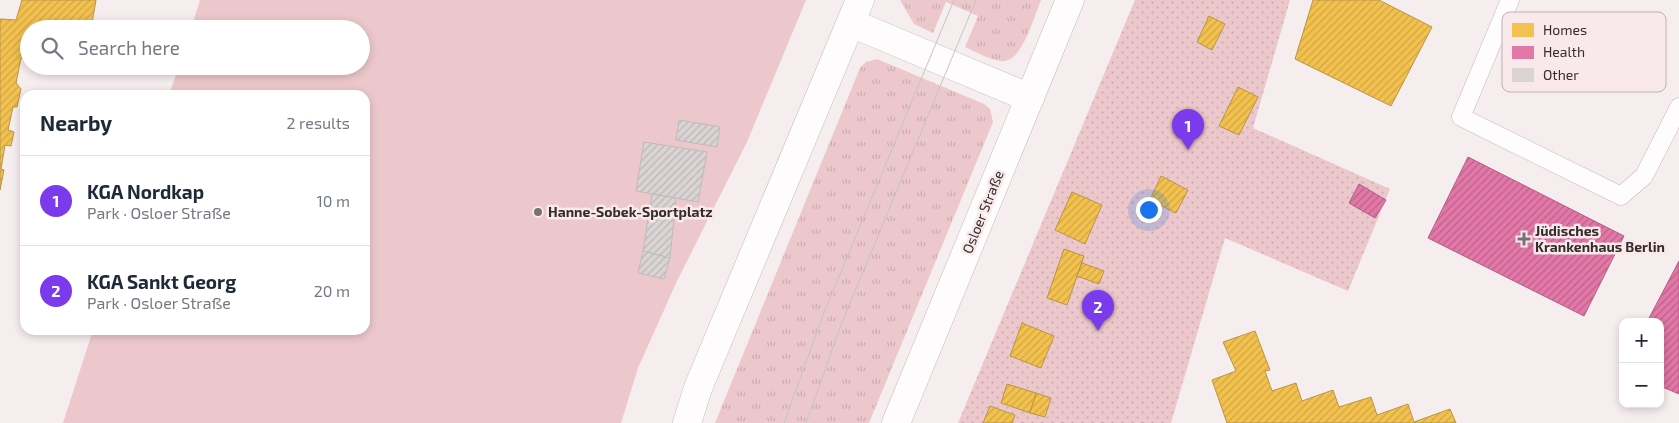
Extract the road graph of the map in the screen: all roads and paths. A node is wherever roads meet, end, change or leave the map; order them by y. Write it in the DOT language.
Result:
graph roads {
  1 [pos="1070,0"];
  2 [pos="1510,0"];
  3 [pos="855,11"];
  4 [pos="1505,12"];
  5 [pos="1502,19"];
  6 [pos="1030,98"];
  7 [pos="1679,106"];
  8 [pos="687,423"];
  9 [pos="896,423"];
  1 -- 6 [label="main road, Osloer Straße"];
  2 -- 4 [label="lane"];
  3 -- 6 [label="main road"];
  3 -- 8 [label="main road"];
  5 -- 7 [label="lane"];
  6 -- 9 [label="main road, Osloer Straße"];
}
